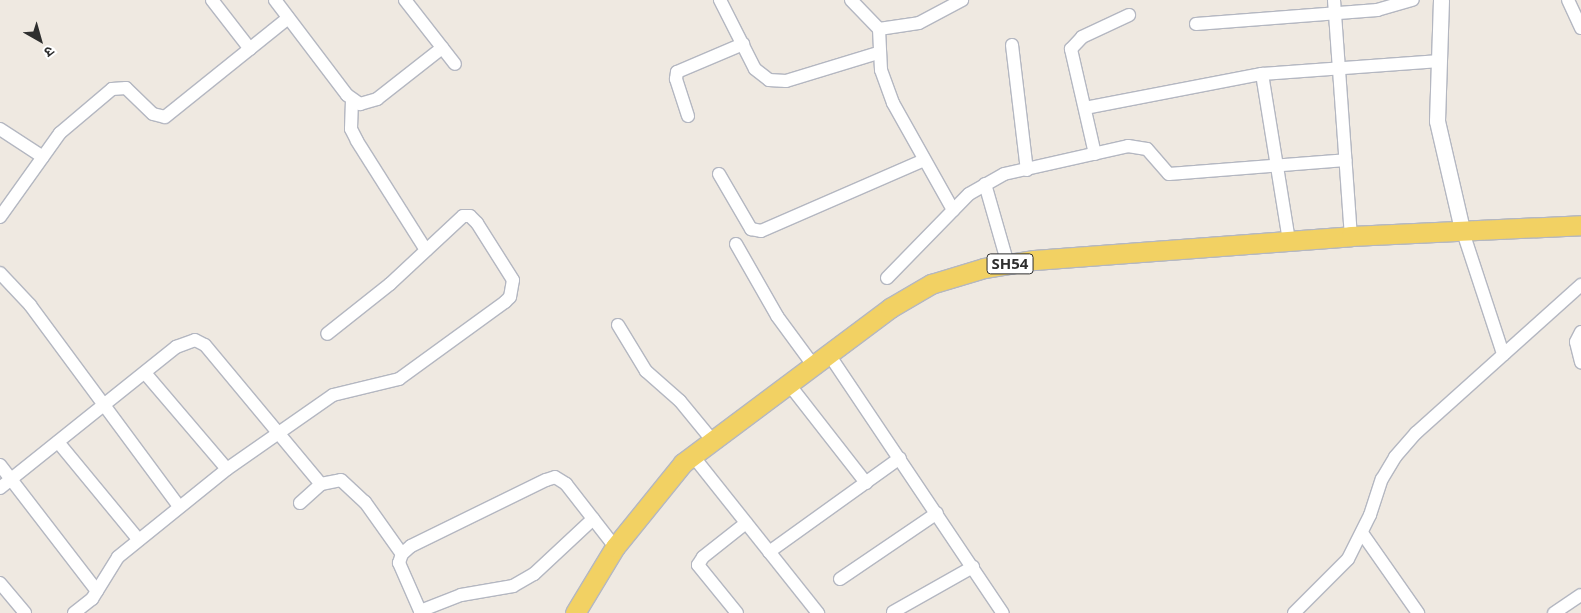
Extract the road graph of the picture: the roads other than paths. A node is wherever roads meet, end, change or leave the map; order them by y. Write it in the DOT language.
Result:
graph roads {
  1 [pos="212,0"];
  2 [pos="275,0"];
  3 [pos="405,0"];
  4 [pos="720,0"];
  5 [pos="851,0"];
  6 [pos="962,0"];
  7 [pos="1334,0"];
  8 [pos="1413,0"];
  9 [pos="1441,0"];
  10 [pos="1568,0"];
  11 [pos="1335,14"];
  12 [pos="1129,15"];
  13 [pos="288,18"];
  14 [pos="1196,24"];
  15 [pos="1581,28"];
  16 [pos="879,29"];
  17 [pos="743,44"];
  18 [pos="1012,45"];
  19 [pos="442,48"];
  20 [pos="250,49"];
  21 [pos="878,53"];
  22 [pos="1440,61"];
  23 [pos="455,64"];
  24 [pos="1339,69"];
  25 [pos="1262,74"];
  26 [pos="352,100"];
  27 [pos="1085,108"];
  28 [pos="688,116"];
  29 [pos="0,129"];
  30 [pos="1094,154"];
  31 [pos="43,157"];
  32 [pos="924,160"];
  33 [pos="1345,160"];
  34 [pos="1277,166"];
  35 [pos="1027,170"];
  36 [pos="719,174"];
  37 [pos="985,184"];
  38 [pos="953,210"];
  39 [pos="0,217"];
  40 [pos="1581,225"];
  41 [pos="1462,229"];
  42 [pos="1351,236"];
  43 [pos="1289,241"];
  44 [pos="736,244"];
  45 [pos="426,250"];
  46 [pos="1008,264"];
  47 [pos="0,273"];
  48 [pos="887,278"];
  49 [pos="1581,284"];
  50 [pos="618,325"];
  51 [pos="1581,332"];
  52 [pos="327,334"];
  53 [pos="828,353"];
  54 [pos="1502,354"];
  55 [pos="1581,362"];
  56 [pos="813,365"];
  57 [pos="145,373"];
  58 [pos="788,383"];
  59 [pos="106,405"];
  60 [pos="276,433"];
  61 [pos="712,440"];
  62 [pos="58,442"];
  63 [pos="692,456"];
  64 [pos="900,458"];
  65 [pos="0,465"];
  66 [pos="227,469"];
  67 [pos="11,480"];
  68 [pos="866,483"];
  69 [pos="321,484"];
  70 [pos="0,488"];
  71 [pos="300,504"];
  72 [pos="180,506"];
  73 [pos="937,514"];
  74 [pos="593,519"];
  75 [pos="746,523"];
  76 [pos="1362,533"];
  77 [pos="138,538"];
  78 [pos="615,547"];
  79 [pos="769,552"];
  80 [pos="402,554"];
  81 [pos="972,567"];
  82 [pos="840,579"];
  83 [pos="0,583"];
  84 [pos="97,591"];
  85 [pos="1581,596"];
  86 [pos="421,612"];
  87 [pos="892,612"];
  88 [pos="24,613"];
  89 [pos="74,613"];
  90 [pos="575,613"];
  91 [pos="737,613"];
  92 [pos="818,613"];
  93 [pos="1003,613"];
  94 [pos="1294,613"];
  95 [pos="1418,613"];
  96 [pos="1554,613"];
  1 -- 20 [label="street"];
  2 -- 13 [label="street"];
  3 -- 19 [label="street"];
  4 -- 17 [label="street"];
  5 -- 16 [label="street"];
  6 -- 16 [label="street"];
  7 -- 11 [label="street"];
  8 -- 11 [label="street"];
  9 -- 22 [label="street"];
  10 -- 15 [label="street"];
  11 -- 14 [label="street"];
  11 -- 24 [label="street"];
  12 -- 27 [label="street"];
  13 -- 20 [label="street"];
  13 -- 26 [label="street"];
  16 -- 21 [label="street"];
  17 -- 21 [label="street"];
  17 -- 28 [label="street"];
  18 -- 35 [label="street"];
  19 -- 23 [label="street"];
  19 -- 26 [label="street"];
  20 -- 31 [label="street"];
  21 -- 32 [label="street"];
  22 -- 24 [label="street"];
  22 -- 41 [label="street"];
  24 -- 25 [label="street"];
  24 -- 33 [label="street"];
  25 -- 27 [label="street"];
  25 -- 34 [label="street"];
  26 -- 45 [label="street"];
  27 -- 30 [label="street"];
  29 -- 31 [label="street"];
  30 -- 34 [label="street"];
  30 -- 35 [label="street"];
  31 -- 39 [label="street"];
  32 -- 36 [label="street"];
  32 -- 38 [label="street"];
  33 -- 34 [label="street"];
  33 -- 42 [label="street"];
  34 -- 43 [label="street"];
  35 -- 37 [label="street"];
  37 -- 38 [label="street"];
  37 -- 46 [label="street"];
  38 -- 48 [label="street"];
  40 -- 41 [label="main road, SH54"];
  41 -- 42 [label="main road, SH54"];
  41 -- 54 [label="street"];
  42 -- 43 [label="main road, SH54"];
  43 -- 46 [label="main road, SH54"];
  44 -- 56 [label="street"];
  45 -- 52 [label="street"];
  45 -- 60 [label="street"];
  46 -- 53 [label="main road, SH54"];
  47 -- 59 [label="street"];
  49 -- 54 [label="street"];
  50 -- 61 [label="street"];
  51 -- 55 [label="street"];
  53 -- 56 [label="main road, SH54"];
  53 -- 64 [label="street"];
  54 -- 76 [label="street"];
  56 -- 58 [label="main road, SH54"];
  57 -- 59 [label="street"];
  57 -- 60 [label="street"];
  57 -- 66 [label="street"];
  58 -- 61 [label="main road, SH54"];
  58 -- 68 [label="street"];
  59 -- 62 [label="street"];
  59 -- 72 [label="street"];
  60 -- 66 [label="street"];
  60 -- 69 [label="street"];
  61 -- 63 [label="main road, SH54"];
  62 -- 67 [label="street"];
  62 -- 77 [label="street"];
  63 -- 75 [label="street"];
  63 -- 78 [label="main road, SH54"];
  64 -- 68 [label="street"];
  64 -- 73 [label="street"];
  65 -- 67 [label="street"];
  66 -- 72 [label="street"];
  67 -- 70 [label="street"];
  67 -- 84 [label="street"];
  68 -- 79 [label="street"];
  69 -- 71 [label="street"];
  69 -- 80 [label="street"];
  72 -- 77 [label="street"];
  73 -- 81 [label="street"];
  73 -- 82 [label="street"];
  74 -- 78 [label="street"];
  74 -- 80 [label="street"];
  74 -- 86 [label="street"];
  75 -- 79 [label="street"];
  75 -- 91 [label="street"];
  76 -- 94 [label="street"];
  76 -- 95 [label="street"];
  77 -- 84 [label="street"];
  78 -- 90 [label="main road, SH54"];
  79 -- 92 [label="street"];
  80 -- 86 [label="street"];
  81 -- 87 [label="street"];
  81 -- 93 [label="street"];
  83 -- 88 [label="street"];
  84 -- 89 [label="street"];
  85 -- 96 [label="street"];
}
